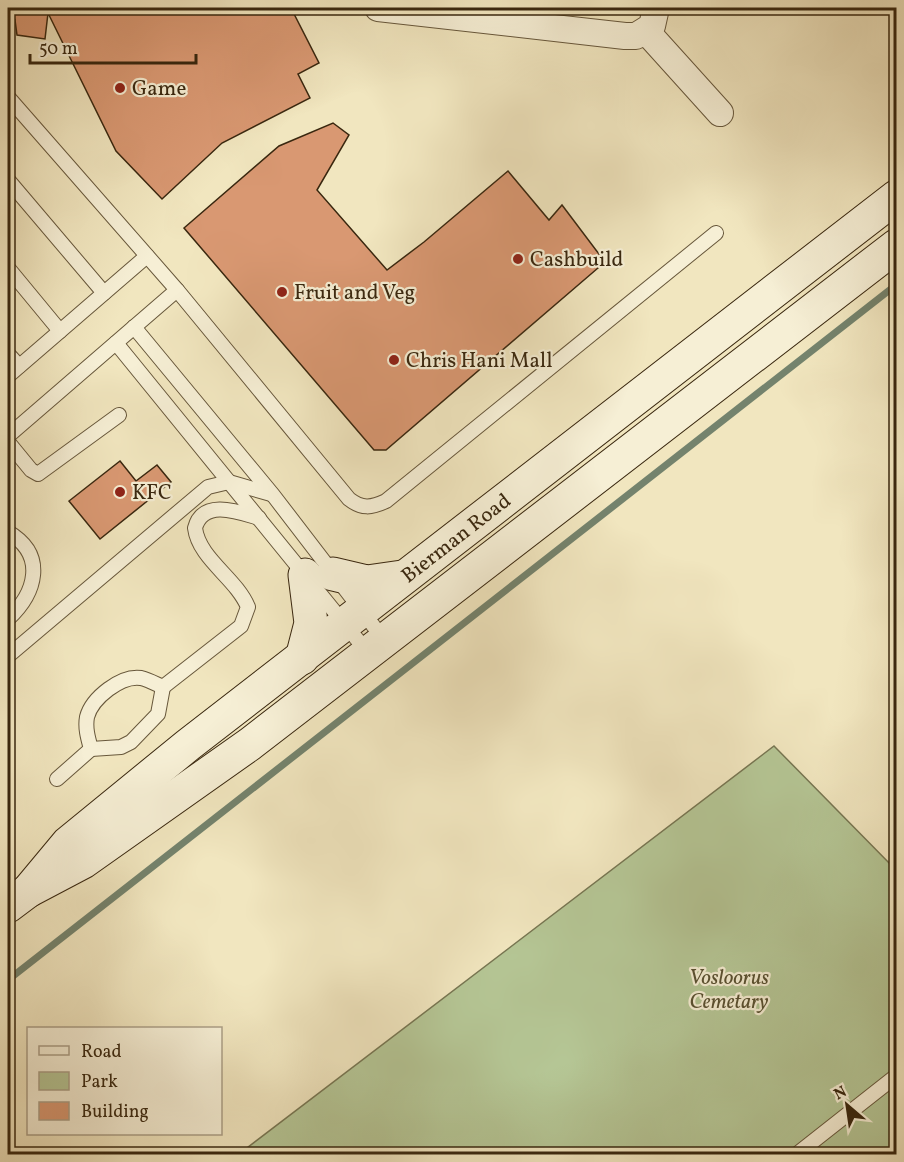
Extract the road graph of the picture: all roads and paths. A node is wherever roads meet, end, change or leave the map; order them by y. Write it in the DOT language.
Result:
graph roads {
  1 [pos="378,8"];
  2 [pos="656,8"];
  3 [pos="646,31"];
  4 [pos="8,98"];
  5 [pos="720,113"];
  6 [pos="8,180"];
  7 [pos="897,197"];
  8 [pos="716,233"];
  9 [pos="897,246"];
  10 [pos="147,256"];
  11 [pos="8,268"];
  12 [pos="177,290"];
  13 [pos="104,293"];
  14 [pos="134,327"];
  15 [pos="60,331"];
  16 [pos="116,343"];
  17 [pos="8,354"];
  18 [pos="19,366"];
  19 [pos="8,376"];
  20 [pos="118,415"];
  21 [pos="8,436"];
  22 [pos="8,442"];
  23 [pos="229,482"];
  24 [pos="273,495"];
  25 [pos="259,518"];
  26 [pos="8,532"];
  27 [pos="319,574"];
  28 [pos="402,577"];
  29 [pos="353,616"];
  30 [pos="8,619"];
  31 [pos="377,647"];
  32 [pos="8,656"];
  33 [pos="302,658"];
  34 [pos="163,687"];
  35 [pos="91,749"];
  36 [pos="57,779"];
  37 [pos="18,899"];
  38 [pos="897,1076"];
  39 [pos="797,1155"];
  1 -- 3 [label="street"];
  2 -- 3 [label="street"];
  3 -- 5 [label="street"];
  4 -- 10 [label="lane"];
  6 -- 13 [label="lane"];
  7 -- 28 [label="main road, Bierman Road"];
  8 -- 12 [label="lane"];
  9 -- 31 [label="main road, Bierman Road"];
  10 -- 12 [label="lane"];
  10 -- 13 [label="lane"];
  11 -- 15 [label="lane"];
  12 -- 14 [label="lane"];
  13 -- 15 [label="lane"];
  14 -- 16 [label="lane"];
  14 -- 24 [label="lane"];
  15 -- 18 [label="lane"];
  16 -- 21 [label="lane"];
  16 -- 23 [label="lane"];
  17 -- 18 [label="lane"];
  18 -- 19 [label="lane"];
  20 -- 22 [label="lane"];
  23 -- 24 [label="lane"];
  23 -- 25 [label="lane"];
  23 -- 32 [label="lane"];
  24 -- 27 [label="lane"];
  25 -- 27 [label="lane"];
  25 -- 34 [label="lane"];
  26 -- 30 [label="lane"];
  27 -- 28 [label="main road"];
  27 -- 29 [label="lane"];
  27 -- 29 [label="lane"];
  27 -- 33 [label="main road"];
  28 -- 29 [label="main road, Bierman Road"];
  29 -- 31 [label="lane"];
  29 -- 31 [label="lane"];
  29 -- 33 [label="main road, Bierman Road"];
  31 -- 37 [label="main road, Bierman Road"];
  33 -- 37 [label="main road, Bierman Road"];
  34 -- 35 [label="lane"];
  34 -- 35 [label="lane"];
  35 -- 36 [label="lane"];
  38 -- 39 [label="lane"];
}
